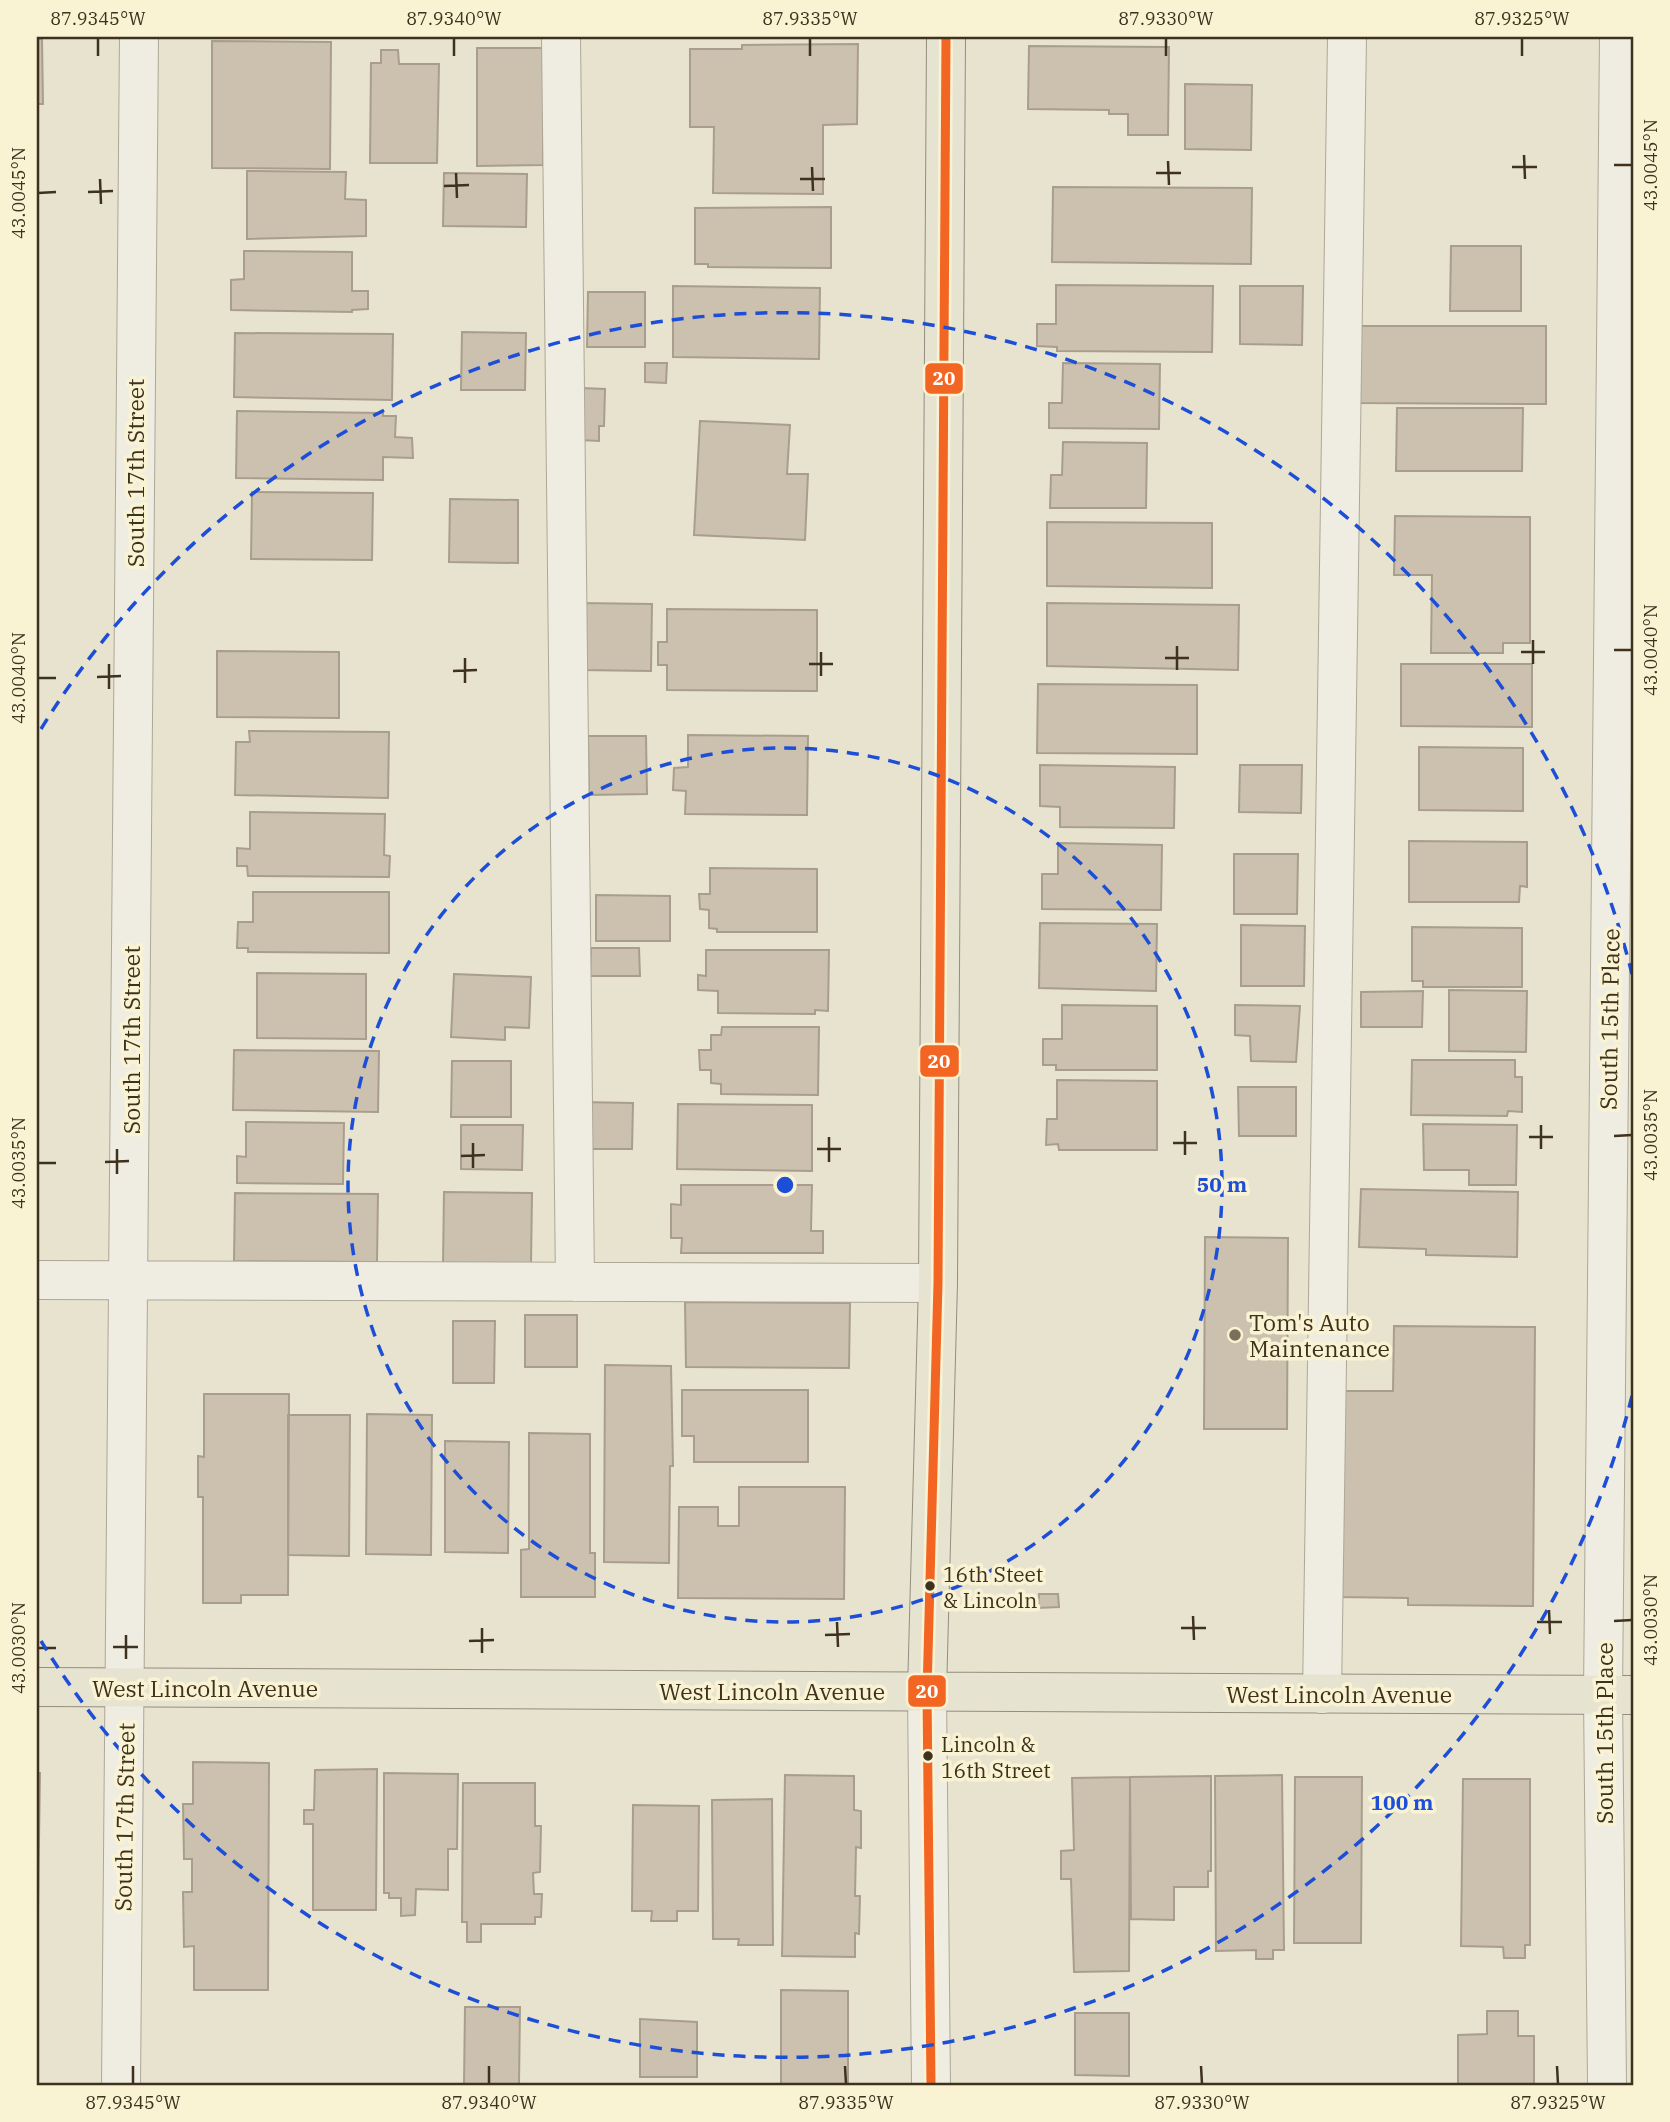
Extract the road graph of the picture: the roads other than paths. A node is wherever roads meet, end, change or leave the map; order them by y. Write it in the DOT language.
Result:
graph roads {
  1 [pos="139,37"];
  2 [pos="561,37"];
  3 [pos="946,37"];
  4 [pos="1347,37"];
  5 [pos="1619,37"];
  6 [pos="37,1280"];
  7 [pos="129,1282"];
  8 [pos="575,1282"];
  9 [pos="938,1283"];
  10 [pos="37,1687"];
  11 [pos="125,1688"];
  12 [pos="927,1692"];
  13 [pos="1322,1694"];
  14 [pos="1618,1695"];
  15 [pos="121,2085"];
  16 [pos="931,2085"];
  17 [pos="1607,2085"];
  1 -- 7 [label="street, South 17th Street"];
  2 -- 8 [label="street"];
  3 -- 9 [label="main road"];
  4 -- 13 [label="street"];
  5 -- 14 [label="street, South 15th Place"];
  6 -- 7 [label="street"];
  7 -- 8 [label="street"];
  7 -- 11 [label="street, South 17th Street"];
  8 -- 9 [label="street"];
  9 -- 12 [label="main road"];
  10 -- 11 [label="main road, West Lincoln Avenue"];
  11 -- 12 [label="main road, West Lincoln Avenue"];
  11 -- 15 [label="street, South 17th Street"];
  12 -- 13 [label="main road, West Lincoln Avenue"];
  12 -- 16 [label="street"];
  13 -- 14 [label="main road, West Lincoln Avenue"];
  14 -- 17 [label="street, South 15th Place"];
}
